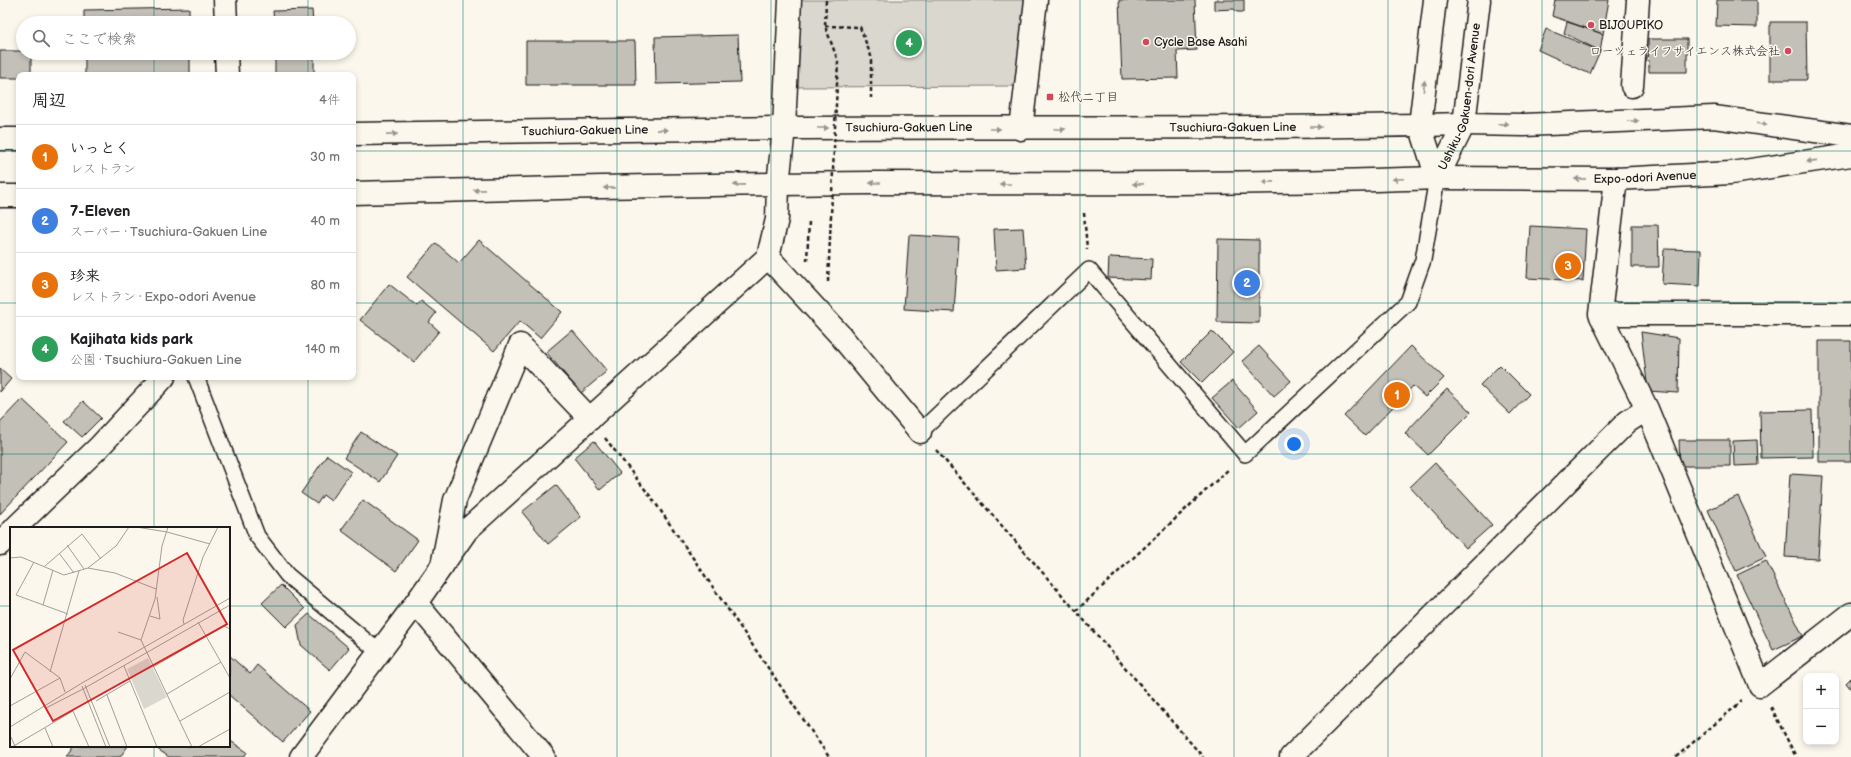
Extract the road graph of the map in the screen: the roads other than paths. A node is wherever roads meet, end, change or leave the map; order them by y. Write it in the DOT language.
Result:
graph roads {
  1 [pos="225,0"];
  2 [pos="790,0"];
  3 [pos="1036,0"];
  4 [pos="1434,0"];
  5 [pos="1479,0"];
  6 [pos="1638,0"];
  7 [pos="226,16"];
  8 [pos="226,60"];
  9 [pos="227,72"];
  10 [pos="1632,86"];
  11 [pos="1464,124"];
  12 [pos="1420,125"];
  13 [pos="784,128"];
  14 [pos="1021,129"];
  15 [pos="356,134"];
  16 [pos="1851,136"];
  17 [pos="0,139"];
  18 [pos="16,139"];
  19 [pos="1851,155"];
  20 [pos="1437,178"];
  21 [pos="1616,179"];
  22 [pos="778,184"];
  23 [pos="356,193"];
  24 [pos="0,196"];
  25 [pos="16,196"];
  26 [pos="768,257"];
  27 [pos="1600,314"];
  28 [pos="1851,314"];
  29 [pos="161,380"];
  30 [pos="197,380"];
  31 [pos="1647,409"];
  32 [pos="590,419"];
  33 [pos="920,432"];
  34 [pos="16,527"];
  35 [pos="10,533"];
  36 [pos="0,544"];
  37 [pos="442,566"];
  38 [pos="416,603"];
  39 [pos="1851,614"];
  40 [pos="379,652"];
  41 [pos="301,757"];
  42 [pos="544,757"];
  43 [pos="1291,757"];
  1 -- 7 [label="main road"];
  2 -- 13 [label="main road"];
  3 -- 14 [label="main road"];
  12 -- 4 [label="main road, Ushiku-Gakuen-dori Avenue, one-way"];
  5 -- 11 [label="main road, Ushiku-Gakuen-dori Avenue"];
  6 -- 10 [label="main road"];
  8 -- 9 [label="main road"];
  11 -- 12 [label="main road, Tsuchiura-Gakuen Line"];
  11 -- 16 [label="main road, one-way"];
  11 -- 20 [label="main road, Ushiku-Gakuen-dori Avenue"];
  14 -- 12 [label="main road, Tsuchiura-Gakuen Line, one-way"];
  12 -- 20 [label="main road, Ushiku-Gakuen-dori Avenue"];
  13 -- 14 [label="main road, Tsuchiura-Gakuen Line, one-way"];
  15 -- 13 [label="main road, Tsuchiura-Gakuen Line, one-way"];
  13 -- 22 [label="main road"];
  17 -- 18 [label="main road"];
  19 -- 21 [label="main road, Expo-odori Avenue, one-way"];
  21 -- 20 [label="main road, Expo-odori Avenue, one-way"];
  20 -- 22 [label="main road, one-way"];
  20 -- 33 [label="lane"];
  21 -- 27 [label="main road"];
  22 -- 23 [label="main road, one-way"];
  22 -- 26 [label="main road"];
  24 -- 25 [label="main road"];
  26 -- 32 [label="main road"];
  26 -- 33 [label="main road"];
  27 -- 28 [label="main road"];
  27 -- 31 [label="main road"];
  29 -- 34 [label="main road"];
  30 -- 40 [label="lane"];
  31 -- 39 [label="main road"];
  31 -- 43 [label="main road"];
  32 -- 37 [label="main road"];
  32 -- 37 [label="main road"];
  35 -- 36 [label="main road"];
  37 -- 38 [label="main road"];
  38 -- 40 [label="main road"];
  38 -- 42 [label="main road"];
  40 -- 41 [label="main road"];
}
